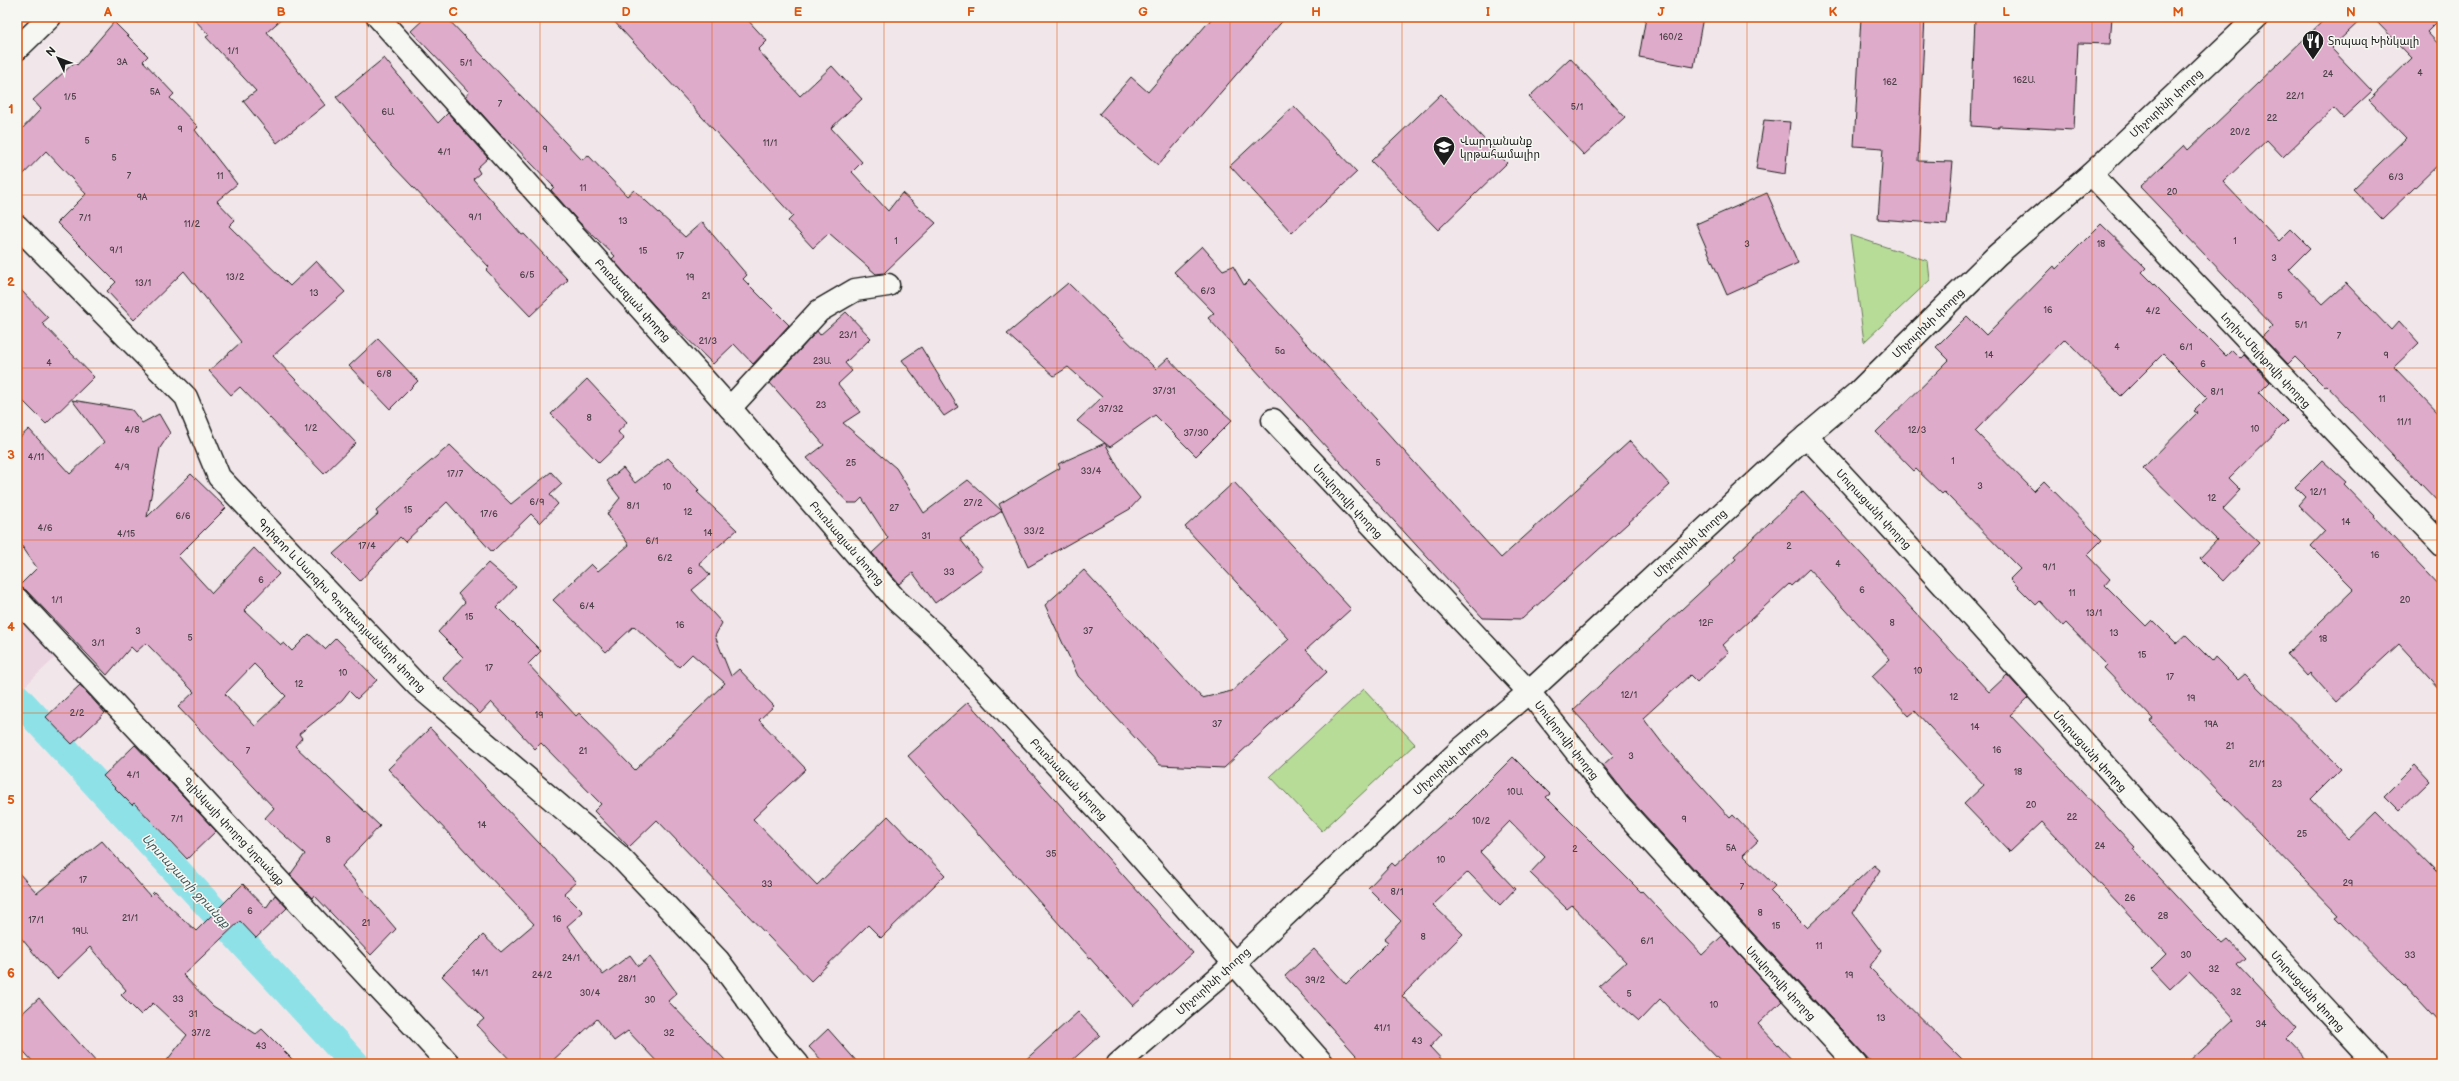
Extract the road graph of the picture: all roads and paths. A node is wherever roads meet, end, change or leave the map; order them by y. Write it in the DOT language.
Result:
graph roads {
  1 [pos="50,17"];
  2 [pos="378,17"];
  3 [pos="2257,17"];
  4 [pos="17,49"];
  5 [pos="2091,174"];
  6 [pos="17,226"];
  7 [pos="888,285"];
  8 [pos="730,408"];
  9 [pos="1273,420"];
  10 [pos="1806,436"];
  11 [pos="2442,545"];
  12 [pos="17,599"];
  13 [pos="1529,692"];
  14 [pos="1234,964"];
  15 [pos="450,1064"];
  16 [pos="798,1064"];
  17 [pos="1118,1064"];
  18 [pos="1322,1064"];
  19 [pos="1856,1064"];
  20 [pos="2376,1064"];
  1 -- 4 [label="street"];
  2 -- 8 [label="street, Բուռնազյան փողոց"];
  3 -- 5 [label="street, Միչուրինի փողոց"];
  5 -- 10 [label="street, Միչուրինի փողոց"];
  5 -- 11 [label="street, Լորիս-Մելիքովի փողոց"];
  6 -- 16 [label="street, Գրիգոր և Սարգիս Գուրզադյանների փողոց"];
  7 -- 8 [label="street"];
  8 -- 14 [label="street, Բուռնազյան փողոց"];
  9 -- 13 [label="street, Սուվորովի փողոց"];
  10 -- 13 [label="street, Միչուրինի փողոց"];
  10 -- 20 [label="street, Մուրացանի փողոց"];
  12 -- 15 [label="street, Գլինկայի փողոց նրբանցք"];
  13 -- 14 [label="street, Միչուրինի փողոց"];
  13 -- 19 [label="street, Սուվորովի փողոց"];
  14 -- 17 [label="street, Միչուրինի փողոց"];
  14 -- 18 [label="street, Բուռնազյան փողոց"];
}
